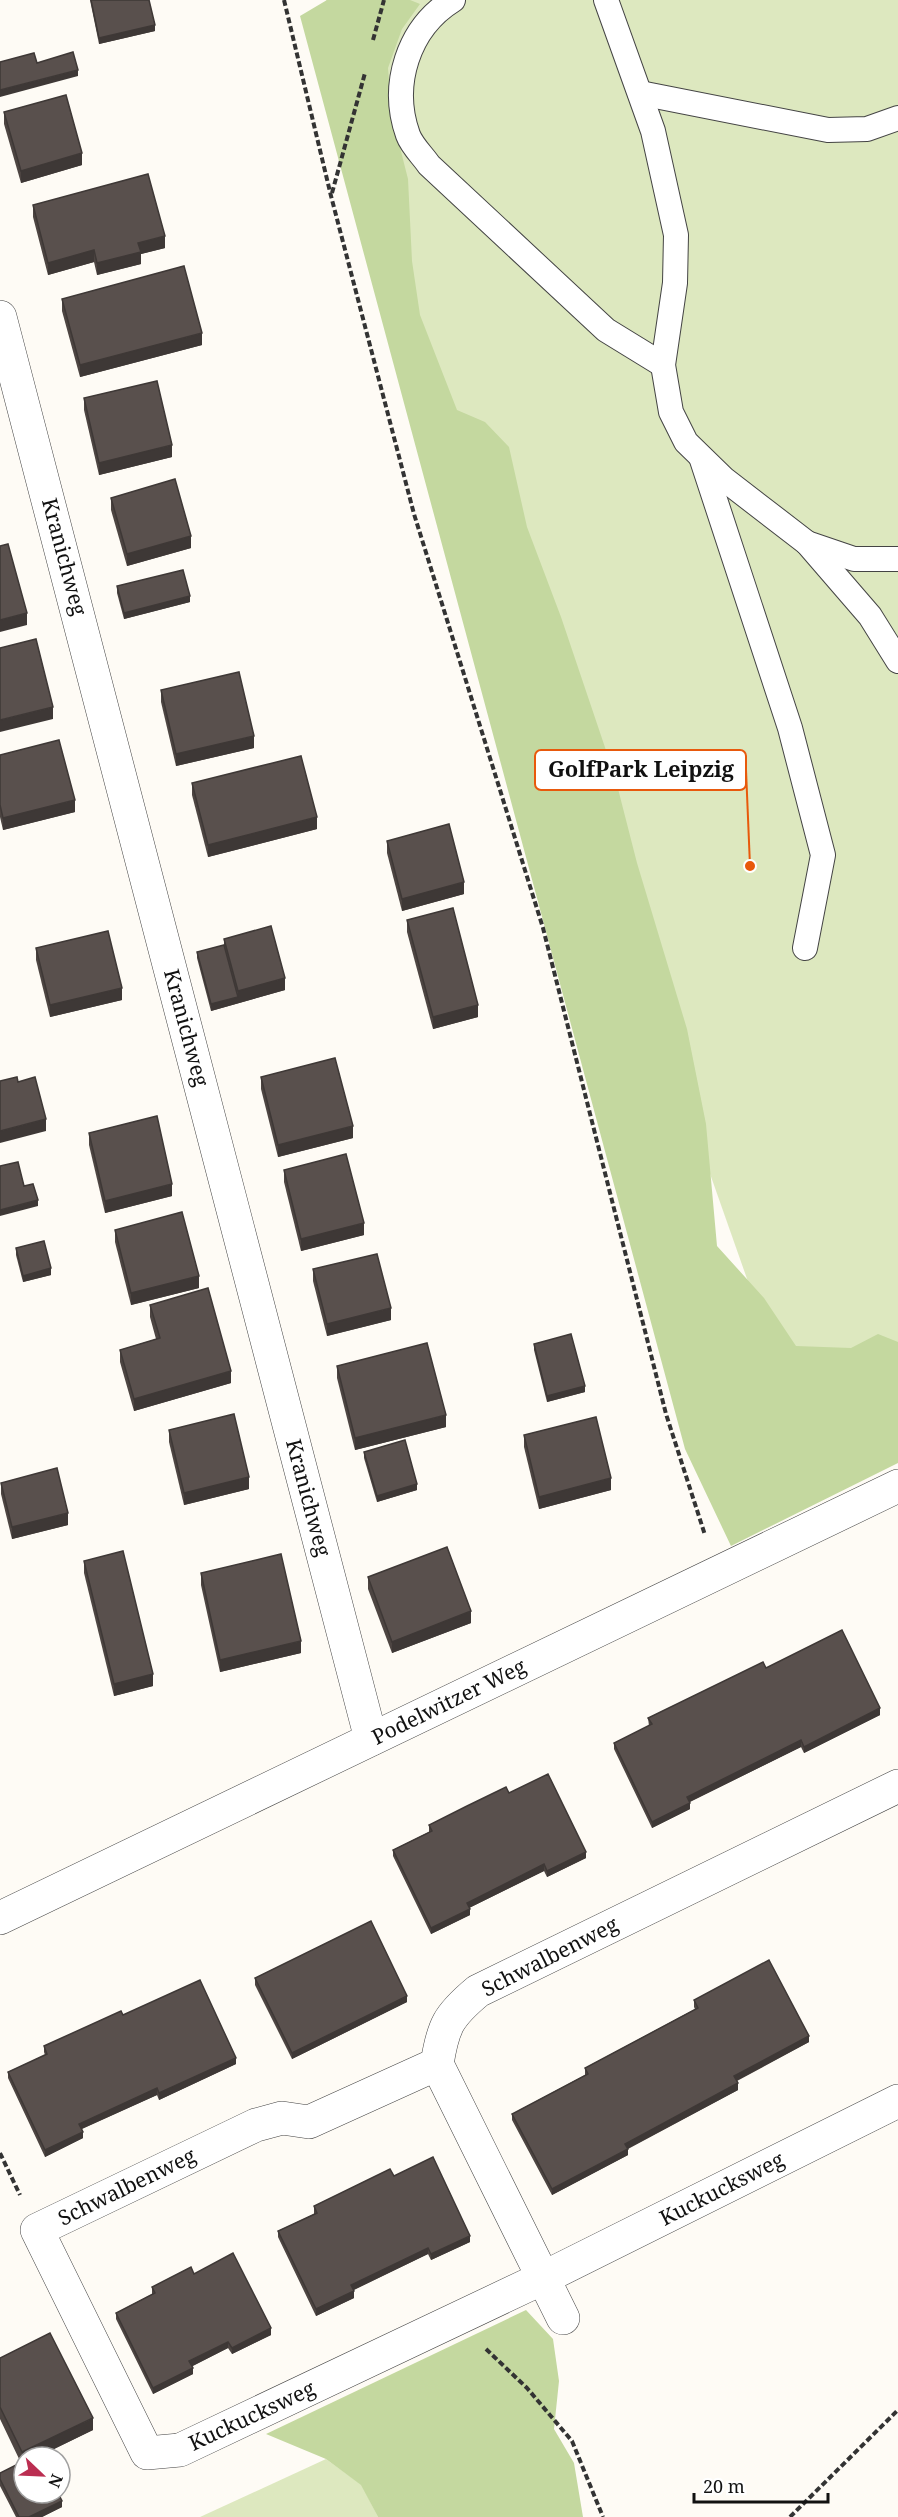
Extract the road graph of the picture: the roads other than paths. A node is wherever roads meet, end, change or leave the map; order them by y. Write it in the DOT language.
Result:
graph roads {
  1 [pos="453,0"];
  2 [pos="606,0"];
  3 [pos="640,93"];
  4 [pos="898,118"];
  5 [pos="0,317"];
  6 [pos="663,365"];
  7 [pos="702,458"];
  8 [pos="807,543"];
  9 [pos="898,559"];
  10 [pos="898,661"];
  11 [pos="805,948"];
  12 [pos="898,1486"];
  13 [pos="371,1739"];
  14 [pos="898,1786"];
  15 [pos="0,1918"];
  16 [pos="437,2064"];
  17 [pos="898,2101"];
  18 [pos="37,2230"];
  19 [pos="545,2277"];
  20 [pos="563,2318"];
  1 -- 6 [label="lane"];
  2 -- 3 [label="lane"];
  3 -- 4 [label="lane"];
  3 -- 6 [label="lane"];
  5 -- 13 [label="street, Kranichweg"];
  6 -- 7 [label="lane"];
  7 -- 8 [label="lane"];
  7 -- 11 [label="lane"];
  8 -- 9 [label="lane"];
  8 -- 10 [label="lane"];
  12 -- 13 [label="street, Podelwitzer Weg"];
  13 -- 15 [label="street, Podelwitzer Weg"];
  14 -- 16 [label="street, Schwalbenweg"];
  16 -- 18 [label="street, Schwalbenweg"];
  16 -- 19 [label="street"];
  17 -- 19 [label="street, Kuckucksweg"];
  18 -- 19 [label="street, Kuckucksweg"];
  19 -- 20 [label="street"];
}
